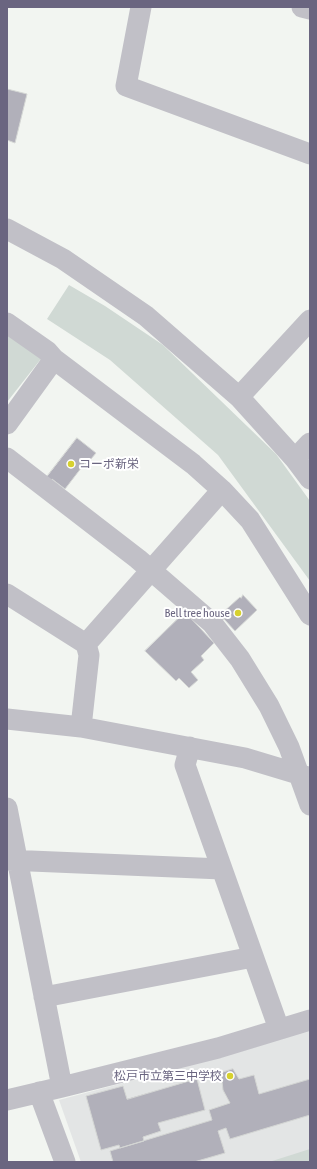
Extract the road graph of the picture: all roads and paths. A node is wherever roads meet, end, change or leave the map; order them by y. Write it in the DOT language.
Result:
graph roads {
  1 [pos="141,7"];
  2 [pos="302,7"];
  3 [pos="310,9"];
  4 [pos="310,154"];
  5 [pos="7,229"];
  6 [pos="310,320"];
  7 [pos="7,323"];
  8 [pos="54,359"];
  9 [pos="239,397"];
  10 [pos="7,424"];
  11 [pos="310,443"];
  12 [pos="7,458"];
  13 [pos="295,459"];
  14 [pos="310,479"];
  15 [pos="222,490"];
  16 [pos="152,570"];
  17 [pos="7,594"];
  18 [pos="310,615"];
  19 [pos="86,644"];
  20 [pos="7,719"];
  21 [pos="81,727"];
  22 [pos="190,747"];
  23 [pos="304,776"];
  24 [pos="310,805"];
  25 [pos="7,808"];
  26 [pos="12,861"];
  27 [pos="222,869"];
  28 [pos="253,957"];
  29 [pos="44,997"];
  30 [pos="310,1020"];
  31 [pos="279,1029"];
  32 [pos="62,1087"];
  33 [pos="39,1092"];
  34 [pos="7,1100"];
  35 [pos="65,1162"];
  1 -- 4 [label="street"];
  2 -- 3 [label="street"];
  5 -- 9 [label="street"];
  6 -- 9 [label="street"];
  7 -- 8 [label="street"];
  8 -- 10 [label="street"];
  8 -- 15 [label="street"];
  9 -- 13 [label="street"];
  11 -- 13 [label="street"];
  12 -- 16 [label="street"];
  13 -- 14 [label="street"];
  15 -- 16 [label="street"];
  15 -- 18 [label="street"];
  16 -- 19 [label="street"];
  16 -- 23 [label="street"];
  17 -- 19 [label="street"];
  19 -- 21 [label="street"];
  20 -- 21 [label="street"];
  21 -- 22 [label="street"];
  22 -- 23 [label="street"];
  22 -- 27 [label="street"];
  23 -- 24 [label="street"];
  25 -- 26 [label="street"];
  26 -- 27 [label="street"];
  26 -- 29 [label="street"];
  27 -- 28 [label="street"];
  28 -- 29 [label="street"];
  28 -- 31 [label="street"];
  29 -- 32 [label="street"];
  30 -- 31 [label="street"];
  31 -- 32 [label="street"];
  32 -- 33 [label="street"];
  33 -- 34 [label="street"];
  33 -- 35 [label="street"];
}
